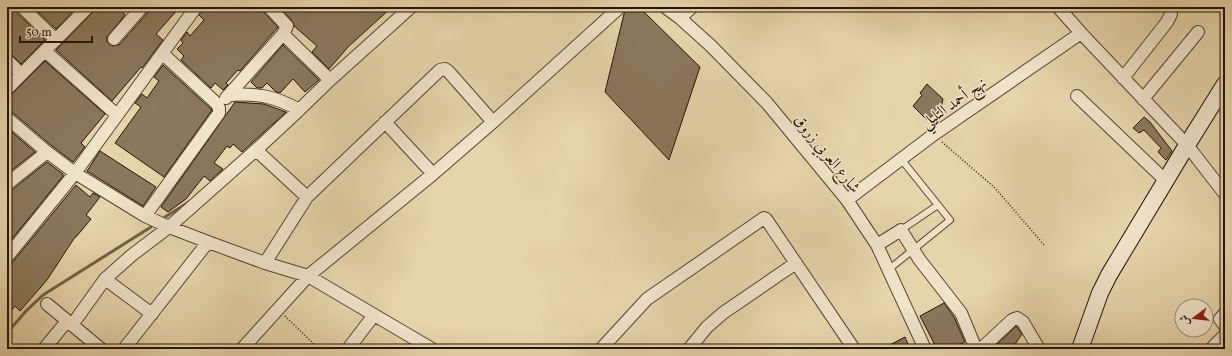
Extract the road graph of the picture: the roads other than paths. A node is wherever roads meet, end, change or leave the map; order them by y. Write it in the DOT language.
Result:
graph roads {
  1 [pos="22,7"];
  2 [pos="88,7"];
  3 [pos="142,7"];
  4 [pos="196,7"];
  5 [pos="269,7"];
  6 [pos="411,7"];
  7 [pos="620,7"];
  8 [pos="665,7"];
  9 [pos="692,7"];
  10 [pos="1058,7"];
  11 [pos="1170,7"];
  12 [pos="680,18"];
  13 [pos="1198,32"];
  14 [pos="1081,33"];
  15 [pos="283,34"];
  16 [pos="114,39"];
  17 [pos="56,40"];
  18 [pos="45,51"];
  19 [pos="163,54"];
  20 [pos="7,60"];
  21 [pos="21,74"];
  22 [pos="1123,78"];
  23 [pos="330,80"];
  24 [pos="1225,84"];
  25 [pos="7,89"];
  26 [pos="229,95"];
  27 [pos="1077,96"];
  28 [pos="1144,99"];
  29 [pos="218,105"];
  30 [pos="299,110"];
  31 [pos="117,115"];
  32 [pos="7,118"];
  33 [pos="385,122"];
  34 [pos="493,122"];
  35 [pos="1186,145"];
  36 [pos="256,150"];
  37 [pos="47,152"];
  38 [pos="901,159"];
  39 [pos="75,173"];
  40 [pos="433,174"];
  41 [pos="1166,181"];
  42 [pos="7,184"];
  43 [pos="1225,194"];
  44 [pos="307,197"];
  45 [pos="847,200"];
  46 [pos="938,205"];
  47 [pos="145,216"];
  48 [pos="168,227"];
  49 [pos="901,230"];
  50 [pos="208,242"];
  51 [pos="877,245"];
  52 [pos="913,250"];
  53 [pos="7,257"];
  54 [pos="265,263"];
  55 [pos="796,263"];
  56 [pos="888,270"];
  57 [pos="308,276"];
  58 [pos="105,279"];
  59 [pos="46,304"];
  60 [pos="1225,313"];
  61 [pos="152,314"];
  62 [pos="374,315"];
  63 [pos="70,323"];
  64 [pos="1225,326"];
  65 [pos="1225,335"];
  66 [pos="44,349"];
  67 [pos="101,349"];
  68 [pos="124,349"];
  69 [pos="242,349"];
  70 [pos="348,349"];
  71 [pos="432,349"];
  72 [pos="601,349"];
  73 [pos="689,349"];
  74 [pos="854,349"];
  75 [pos="925,349"];
  76 [pos="976,349"];
  77 [pos="981,349"];
  78 [pos="1039,349"];
  79 [pos="1080,349"];
  80 [pos="1211,349"];
  1 -- 17 [label="street"];
  2 -- 17 [label="street"];
  3 -- 16 [label="street"];
  4 -- 19 [label="street"];
  5 -- 15 [label="street"];
  6 -- 23 [label="street"];
  7 -- 34 [label="street"];
  8 -- 12 [label="street, شارع العربي زروق"];
  9 -- 12 [label="street"];
  10 -- 14 [label="street"];
  11 -- 22 [label="street"];
  12 -- 45 [label="street, شارع العربي زروق"];
  13 -- 28 [label="street"];
  14 -- 22 [label="street"];
  14 -- 38 [label="street, نهج أحمد التليلي"];
  15 -- 23 [label="street"];
  15 -- 26 [label="street"];
  17 -- 18 [label="street"];
  18 -- 21 [label="street"];
  18 -- 31 [label="street"];
  19 -- 29 [label="street"];
  19 -- 31 [label="street"];
  20 -- 21 [label="street"];
  21 -- 25 [label="street"];
  22 -- 28 [label="street"];
  23 -- 30 [label="street"];
  24 -- 35 [label="street"];
  26 -- 29 [label="street"];
  26 -- 30 [label="street"];
  27 -- 41 [label="street"];
  28 -- 35 [label="street"];
  29 -- 47 [label="street"];
  30 -- 36 [label="street"];
  31 -- 39 [label="street"];
  32 -- 37 [label="street"];
  33 -- 34 [label="street"];
  33 -- 40 [label="street"];
  33 -- 44 [label="street"];
  34 -- 40 [label="street"];
  35 -- 41 [label="street"];
  35 -- 43 [label="street"];
  36 -- 44 [label="street"];
  36 -- 48 [label="street"];
  37 -- 39 [label="street"];
  37 -- 42 [label="street"];
  38 -- 45 [label="street, نهج أحمد التليلي"];
  38 -- 46 [label="lane"];
  39 -- 47 [label="street"];
  39 -- 53 [label="street"];
  40 -- 57 [label="street"];
  41 -- 79 [label="street"];
  44 -- 54 [label="street"];
  45 -- 51 [label="street, شارع العربي زروق"];
  46 -- 49 [label="lane"];
  46 -- 52 [label="lane"];
  47 -- 48 [label="street"];
  48 -- 50 [label="street"];
  48 -- 58 [label="street"];
  49 -- 51 [label="street"];
  49 -- 52 [label="street"];
  50 -- 54 [label="street"];
  50 -- 61 [label="street"];
  51 -- 56 [label="street, شارع العربي زروق"];
  52 -- 56 [label="lane"];
  52 -- 76 [label="street"];
  54 -- 57 [label="street"];
  55 -- 72 [label="street"];
  55 -- 73 [label="street"];
  55 -- 74 [label="street"];
  56 -- 75 [label="street, شارع العربي زروق"];
  57 -- 62 [label="street"];
  57 -- 69 [label="street"];
  58 -- 61 [label="street"];
  58 -- 63 [label="street"];
  59 -- 63 [label="street"];
  60 -- 64 [label="street"];
  61 -- 68 [label="street"];
  62 -- 70 [label="street"];
  62 -- 71 [label="street"];
  63 -- 66 [label="street"];
  63 -- 67 [label="street"];
  65 -- 80 [label="street"];
  77 -- 78 [label="street"];
}
